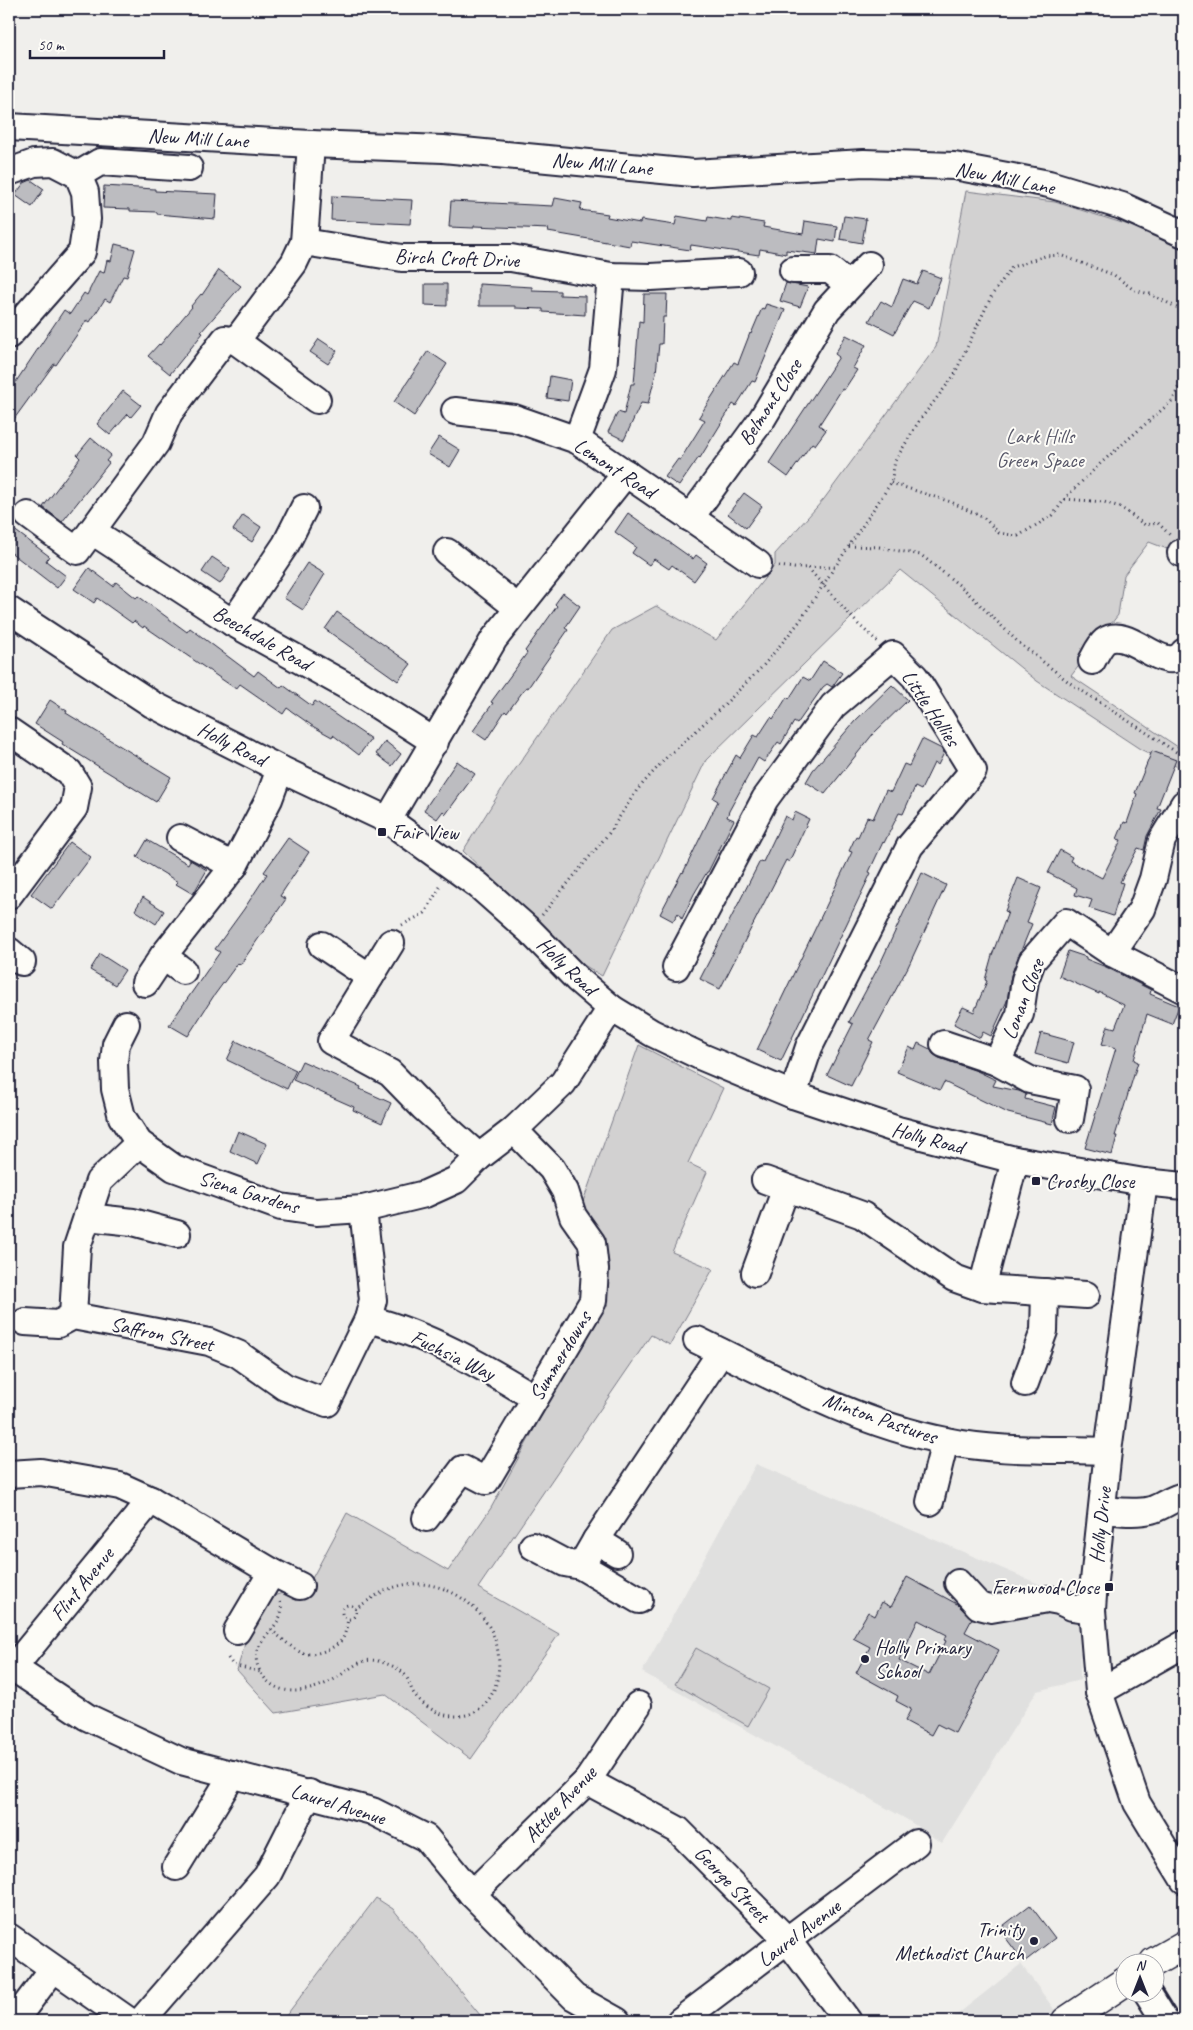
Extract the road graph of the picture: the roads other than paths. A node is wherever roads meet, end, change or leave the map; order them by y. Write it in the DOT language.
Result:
graph roads {
  1 [pos="9,127"];
  2 [pos="311,144"];
  3 [pos="189,168"];
  4 [pos="9,172"];
  5 [pos="78,175"];
  6 [pos="1184,234"];
  7 [pos="304,242"];
  8 [pos="869,264"];
  9 [pos="793,270"];
  10 [pos="739,272"];
  11 [pos="611,276"];
  12 [pos="839,278"];
  13 [pos="9,335"];
  14 [pos="236,341"];
  15 [pos="317,400"];
  16 [pos="455,411"];
  17 [pos="577,440"];
  18 [pos="626,473"];
  19 [pos="304,508"];
  20 [pos="28,515"];
  21 [pos="690,518"];
  22 [pos="84,541"];
  23 [pos="447,552"];
  24 [pos="758,564"];
  25 [pos="518,608"];
  26 [pos="9,610"];
  27 [pos="233,623"];
  28 [pos="1184,652"];
  29 [pos="1092,661"];
  30 [pos="9,731"];
  31 [pos="435,742"];
  32 [pos="280,769"];
  33 [pos="1184,804"];
  34 [pos="388,820"];
  35 [pos="180,838"];
  36 [pos="234,866"];
  37 [pos="9,895"];
  38 [pos="396,934"];
  39 [pos="322,945"];
  40 [pos="1112,953"];
  41 [pos="676,967"];
  42 [pos="370,977"];
  43 [pos="144,983"];
  44 [pos="1184,990"];
  45 [pos="611,1008"];
  46 [pos="126,1024"];
  47 [pos="944,1044"];
  48 [pos="998,1062"];
  49 [pos="793,1095"];
  50 [pos="1070,1118"];
  51 [pos="514,1130"];
  52 [pos="139,1143"];
  53 [pos="479,1157"];
  54 [pos="1015,1160"];
  55 [pos="1144,1182"];
  56 [pos="1184,1186"];
  57 [pos="363,1209"];
  58 [pos="87,1217"];
  59 [pos="177,1234"];
  60 [pos="755,1273"];
  61 [pos="982,1288"];
  62 [pos="1045,1292"];
  63 [pos="1086,1295"];
  64 [pos="73,1316"];
  65 [pos="368,1319"];
  66 [pos="25,1322"];
  67 [pos="697,1340"];
  68 [pos="722,1352"];
  69 [pos="1025,1383"];
  70 [pos="535,1398"];
  71 [pos="945,1441"];
  72 [pos="1108,1451"];
  73 [pos="9,1474"];
  74 [pos="1184,1496"];
  75 [pos="151,1500"];
  76 [pos="930,1502"];
  77 [pos="1102,1510"];
  78 [pos="426,1518"];
  79 [pos="533,1546"];
  80 [pos="581,1566"];
  81 [pos="271,1574"];
  82 [pos="958,1583"];
  83 [pos="300,1586"];
  84 [pos="639,1600"];
  85 [pos="1092,1610"];
  86 [pos="237,1631"];
  87 [pos="1184,1644"];
  88 [pos="11,1667"];
  89 [pos="1099,1692"];
  90 [pos="638,1705"];
  91 [pos="233,1774"];
  92 [pos="587,1782"];
  93 [pos="309,1793"];
  94 [pos="916,1843"];
  95 [pos="176,1867"];
  96 [pos="1184,1880"];
  97 [pos="472,1894"];
  98 [pos="9,1937"];
  99 [pos="788,1941"];
  100 [pos="1184,1945"];
  101 [pos="1166,1955"];
  102 [pos="53,1969"];
  103 [pos="1116,1987"];
  104 [pos="1154,2002"];
  105 [pos="14,2021"];
  106 [pos="129,2021"];
  107 [pos="141,2021"];
  108 [pos="617,2021"];
  109 [pos="680,2021"];
  110 [pos="848,2021"];
  111 [pos="1066,2021"];
  112 [pos="1165,2021"];
  1 -- 2 [label="street, New Mill Lane"];
  2 -- 6 [label="street, New Mill Lane"];
  2 -- 7 [label="street"];
  3 -- 5 [label="street"];
  4 -- 5 [label="street"];
  5 -- 13 [label="street"];
  7 -- 11 [label="street, Birch Croft Drive"];
  7 -- 14 [label="street"];
  8 -- 12 [label="street, Belmont Close"];
  9 -- 12 [label="street"];
  10 -- 11 [label="street, Birch Croft Drive"];
  11 -- 17 [label="street"];
  12 -- 21 [label="street, Belmont Close"];
  14 -- 15 [label="street"];
  14 -- 22 [label="street"];
  16 -- 17 [label="street, Lemont Road"];
  17 -- 18 [label="street, Lemont Road"];
  18 -- 21 [label="street, Lemont Road"];
  18 -- 25 [label="street"];
  19 -- 27 [label="street"];
  20 -- 22 [label="street, Beechdale Road"];
  21 -- 24 [label="street, Lemont Road"];
  22 -- 27 [label="street, Beechdale Road"];
  23 -- 25 [label="street"];
  25 -- 31 [label="street"];
  26 -- 32 [label="street, Holly Road"];
  27 -- 31 [label="street, Beechdale Road"];
  28 -- 29 [label="street"];
  30 -- 37 [label="street"];
  31 -- 34 [label="street"];
  32 -- 34 [label="street, Holly Road"];
  32 -- 36 [label="street"];
  33 -- 40 [label="street"];
  34 -- 45 [label="street, Holly Road"];
  35 -- 36 [label="street"];
  36 -- 43 [label="street"];
  38 -- 42 [label="street"];
  39 -- 42 [label="street"];
  40 -- 44 [label="street"];
  40 -- 48 [label="street, Lonan Close"];
  41 -- 49 [label="street, Little Hollies"];
  42 -- 53 [label="street"];
  45 -- 49 [label="street, Holly Road"];
  45 -- 51 [label="street, Siena Gardens"];
  46 -- 52 [label="street, Siena Gardens"];
  47 -- 48 [label="street"];
  48 -- 50 [label="street, Lonan Close"];
  49 -- 54 [label="street, Holly Road"];
  51 -- 53 [label="street, Siena Gardens"];
  51 -- 70 [label="street, Summerdowns"];
  52 -- 57 [label="street, Siena Gardens"];
  52 -- 58 [label="street"];
  53 -- 57 [label="street, Siena Gardens"];
  54 -- 55 [label="street, Holly Road"];
  54 -- 61 [label="street"];
  55 -- 56 [label="street, Holly Road"];
  55 -- 72 [label="street, Holly Drive"];
  57 -- 65 [label="street"];
  58 -- 59 [label="street"];
  58 -- 64 [label="street"];
  60 -- 61 [label="street"];
  61 -- 62 [label="street"];
  62 -- 63 [label="street"];
  62 -- 69 [label="street"];
  64 -- 65 [label="street, Saffron Street"];
  64 -- 66 [label="street, Saffron Street"];
  65 -- 70 [label="street, Fuchsia Way"];
  67 -- 68 [label="street, Minton Pastures"];
  68 -- 71 [label="street, Minton Pastures"];
  68 -- 80 [label="street"];
  70 -- 78 [label="street, Summerdowns"];
  71 -- 72 [label="street, Minton Pastures"];
  71 -- 76 [label="street"];
  72 -- 77 [label="street, Holly Drive"];
  73 -- 75 [label="street"];
  74 -- 77 [label="street"];
  75 -- 81 [label="street"];
  75 -- 88 [label="street, Flint Avenue"];
  77 -- 85 [label="street, Holly Drive"];
  79 -- 80 [label="street"];
  80 -- 84 [label="street"];
  81 -- 83 [label="street"];
  81 -- 86 [label="street"];
  82 -- 85 [label="street"];
  85 -- 89 [label="street, Holly Drive"];
  87 -- 89 [label="street"];
  88 -- 91 [label="street, Laurel Avenue"];
  89 -- 96 [label="street, Holly Drive"];
  90 -- 92 [label="street, Attlee Avenue"];
  91 -- 93 [label="street, Laurel Avenue"];
  91 -- 95 [label="street"];
  92 -- 97 [label="street, Attlee Avenue"];
  92 -- 99 [label="street, George Street"];
  93 -- 97 [label="street, Laurel Avenue"];
  93 -- 107 [label="street"];
  94 -- 99 [label="street, Laurel Avenue"];
  97 -- 108 [label="street, Laurel Avenue"];
  98 -- 102 [label="street"];
  99 -- 109 [label="street, Laurel Avenue"];
  99 -- 110 [label="street, George Street"];
  100 -- 101 [label="main road"];
  102 -- 105 [label="street"];
  102 -- 106 [label="street"];
  103 -- 111 [label="main road"];
  104 -- 112 [label="street"];
}
